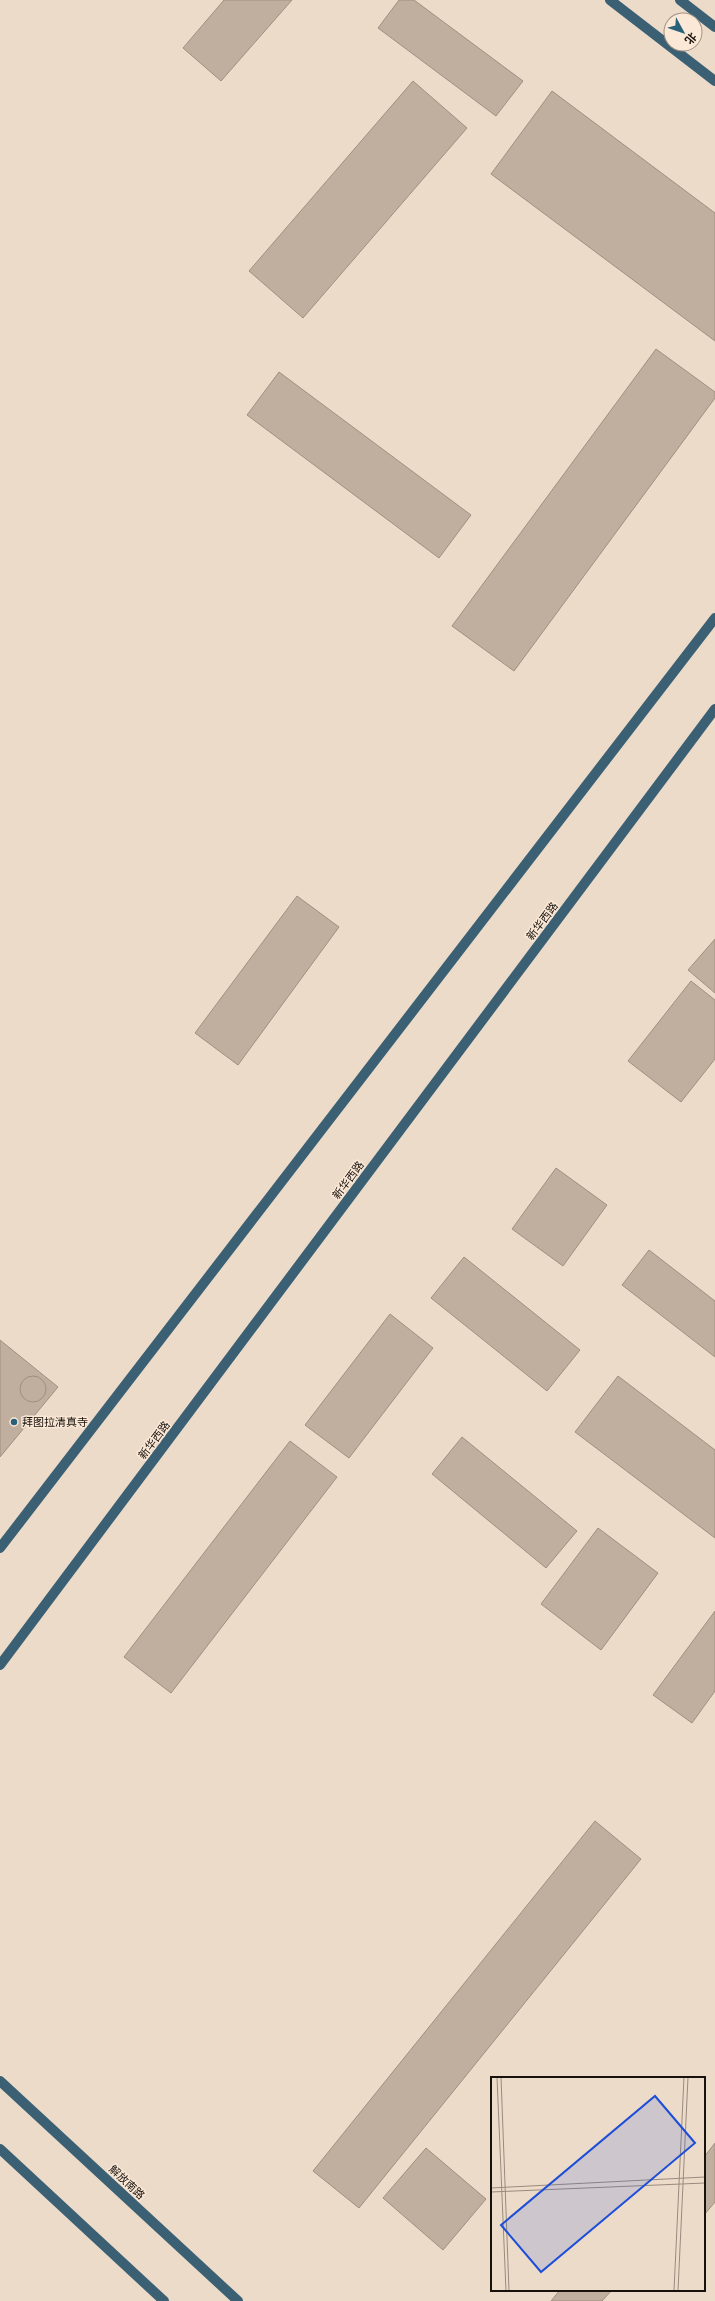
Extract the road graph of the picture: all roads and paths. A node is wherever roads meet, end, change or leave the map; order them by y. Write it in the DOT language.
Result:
graph roads {
  1 [pos="610,0"];
  2 [pos="680,0"];
  3 [pos="715,27"];
  4 [pos="715,81"];
  5 [pos="715,618"];
  6 [pos="715,709"];
  7 [pos="0,1548"];
  8 [pos="0,1666"];
  9 [pos="0,2081"];
  10 [pos="0,2149"];
  11 [pos="164,2301"];
  12 [pos="238,2301"];
  1 -- 4 [label="main road"];
  2 -- 3 [label="main road"];
  5 -- 7 [label="main road"];
  6 -- 8 [label="main road, 新华西路"];
  9 -- 12 [label="main road, 解放南路"];
  10 -- 11 [label="main road"];
}
